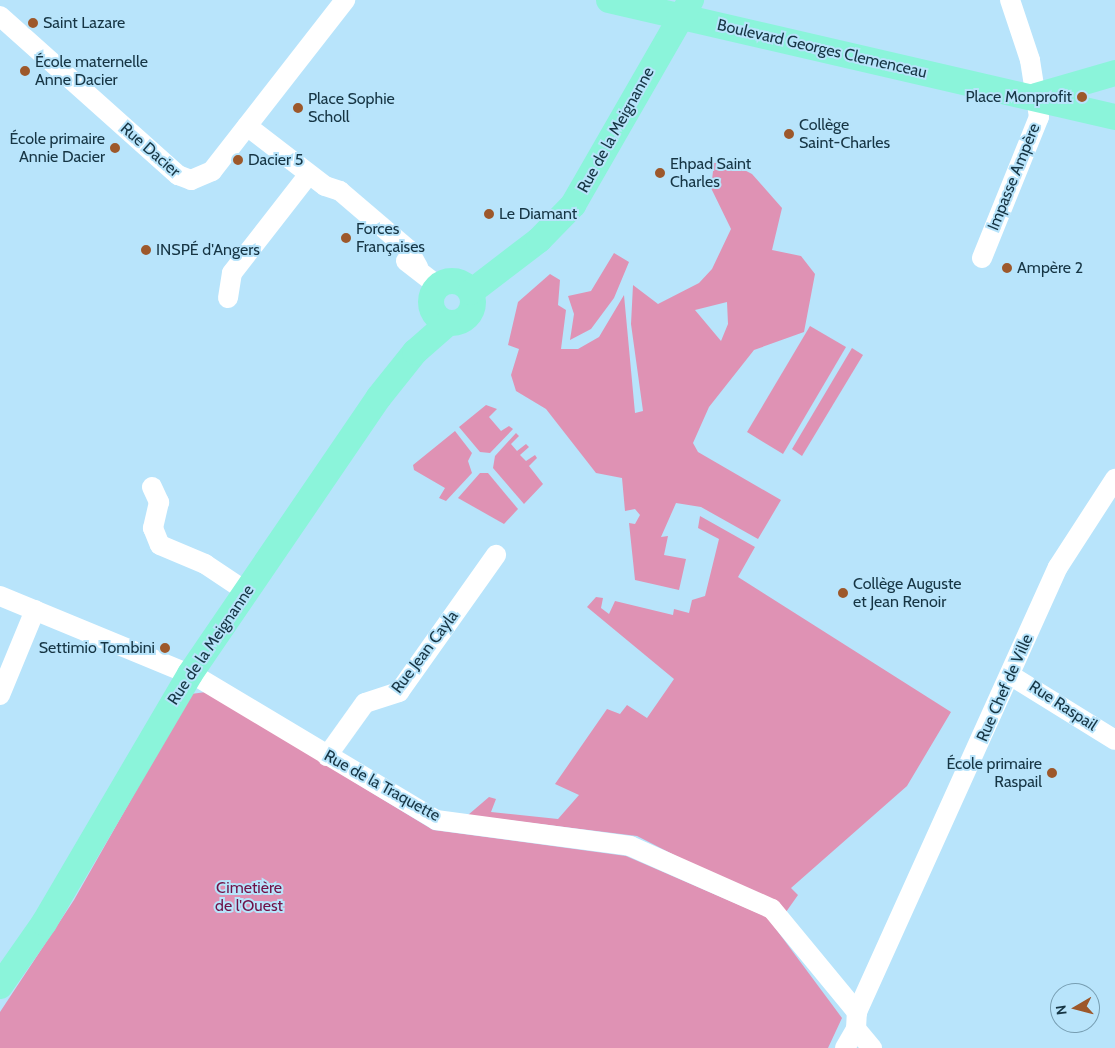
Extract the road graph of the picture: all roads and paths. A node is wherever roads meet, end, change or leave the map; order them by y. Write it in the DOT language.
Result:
graph roads {
  1 [pos="345,0"];
  2 [pos="609,0"];
  3 [pos="1010,0"];
  4 [pos="687,9"];
  5 [pos="0,16"];
  6 [pos="1115,73"];
  7 [pos="1036,96"];
  8 [pos="1115,117"];
  9 [pos="247,126"];
  10 [pos="317,180"];
  11 [pos="982,258"];
  12 [pos="471,292"];
  13 [pos="228,298"];
  14 [pos="440,307"];
  15 [pos="1115,480"];
  16 [pos="152,487"];
  17 [pos="496,555"];
  18 [pos="240,588"];
  19 [pos="0,596"];
  20 [pos="35,610"];
  21 [pos="182,669"];
  22 [pos="1010,675"];
  23 [pos="0,695"];
  24 [pos="1115,740"];
  25 [pos="327,756"];
  26 [pos="0,962"];
  27 [pos="0,986"];
  28 [pos="856,1021"];
  29 [pos="846,1048"];
  30 [pos="872,1048"];
  1 -- 9 [label="street, Rue Dacier"];
  2 -- 4 [label="main road, Boulevard Georges Clemenceau"];
  3 -- 7 [label="street, Impasse Ampère"];
  4 -- 7 [label="main road, Boulevard Georges Clemenceau"];
  4 -- 12 [label="main road, Rue de la Meignanne"];
  5 -- 9 [label="street, Rue Dacier"];
  6 -- 7 [label="main road"];
  7 -- 8 [label="main road"];
  7 -- 11 [label="street, Impasse Ampère"];
  9 -- 10 [label="street"];
  10 -- 13 [label="street"];
  10 -- 14 [label="street"];
  12 -- 14 [label="main road"];
  12 -- 14 [label="main road"];
  14 -- 18 [label="main road, Rue de la Meignanne"];
  15 -- 22 [label="street, Rue Chef de Ville"];
  16 -- 18 [label="street"];
  17 -- 25 [label="street, Rue Jean Cayla"];
  18 -- 21 [label="main road, Rue de la Meignanne"];
  19 -- 20 [label="street, Rue de la Traquette"];
  20 -- 21 [label="street, Rue de la Traquette"];
  20 -- 23 [label="street"];
  21 -- 25 [label="street, Rue de la Traquette"];
  21 -- 26 [label="main road, Rue de la Meignanne"];
  21 -- 27 [label="main road, Rue de la Meignanne"];
  22 -- 24 [label="street, Rue Raspail"];
  22 -- 28 [label="street, Rue Chef de Ville"];
  25 -- 28 [label="street, Rue de la Traquette"];
  28 -- 29 [label="street, Rue Chef de Ville"];
  28 -- 30 [label="street, Rue de la Traquette"];
}
